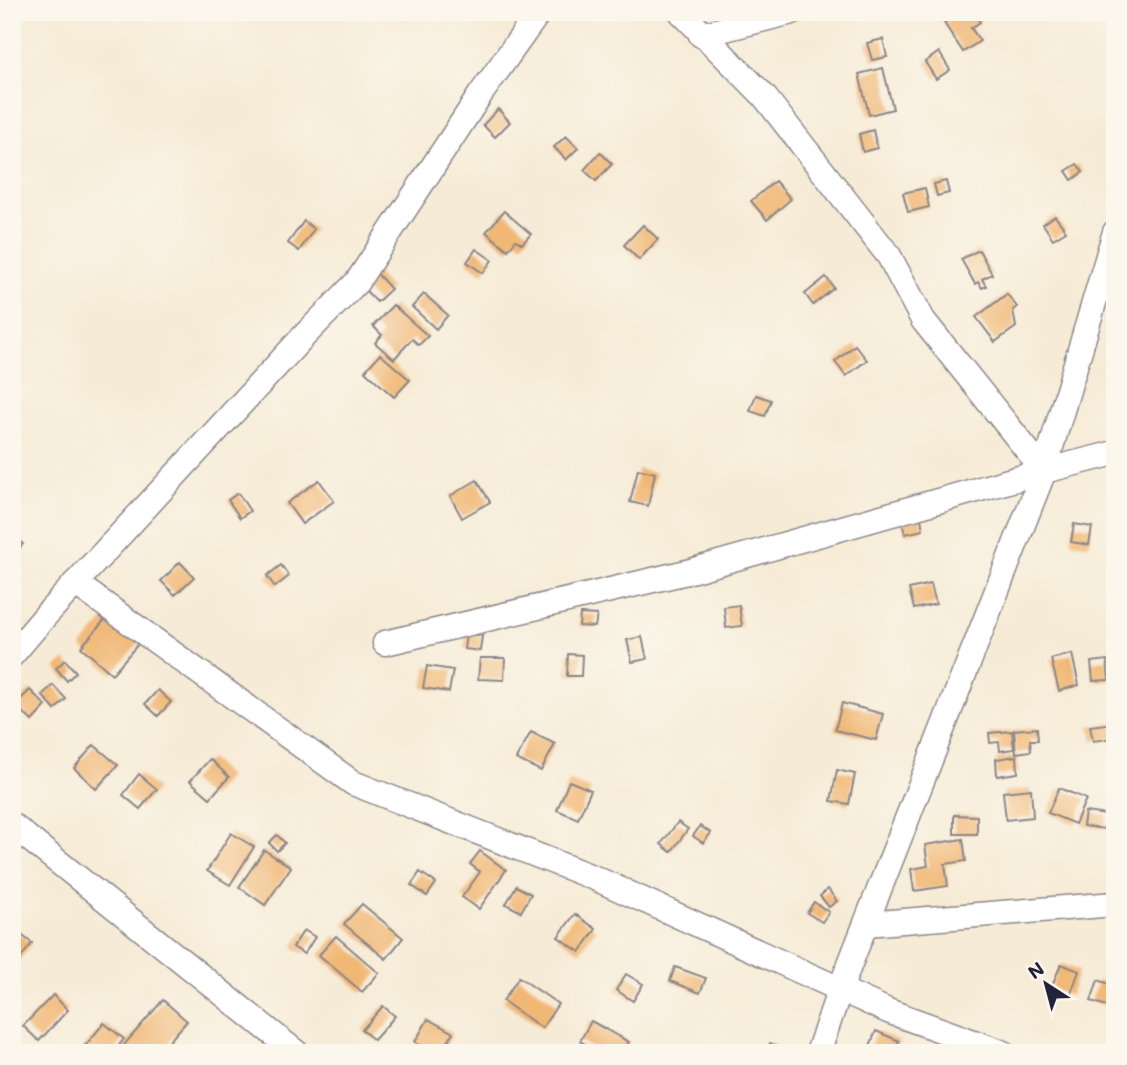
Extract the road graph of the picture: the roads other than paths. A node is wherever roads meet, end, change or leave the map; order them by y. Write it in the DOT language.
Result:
graph roads {
  1 [pos="540,12"];
  2 [pos="681,12"];
  3 [pos="792,12"];
  4 [pos="701,35"];
  5 [pos="1115,232"];
  6 [pos="1115,453"];
  7 [pos="1044,471"];
  8 [pos="75,583"];
  9 [pos="385,643"];
  10 [pos="12,655"];
  11 [pos="12,825"];
  12 [pos="1115,904"];
  13 [pos="866,924"];
  14 [pos="840,989"];
  15 [pos="297,1053"];
  16 [pos="818,1053"];
  17 [pos="1004,1053"];
  1 -- 8 [label="street"];
  2 -- 4 [label="street"];
  3 -- 4 [label="street"];
  4 -- 7 [label="street"];
  5 -- 7 [label="street"];
  6 -- 7 [label="street"];
  7 -- 9 [label="street"];
  7 -- 13 [label="street"];
  8 -- 10 [label="street"];
  8 -- 14 [label="street"];
  11 -- 15 [label="street"];
  12 -- 13 [label="street"];
  13 -- 14 [label="street"];
  14 -- 16 [label="street"];
  14 -- 17 [label="street"];
}
